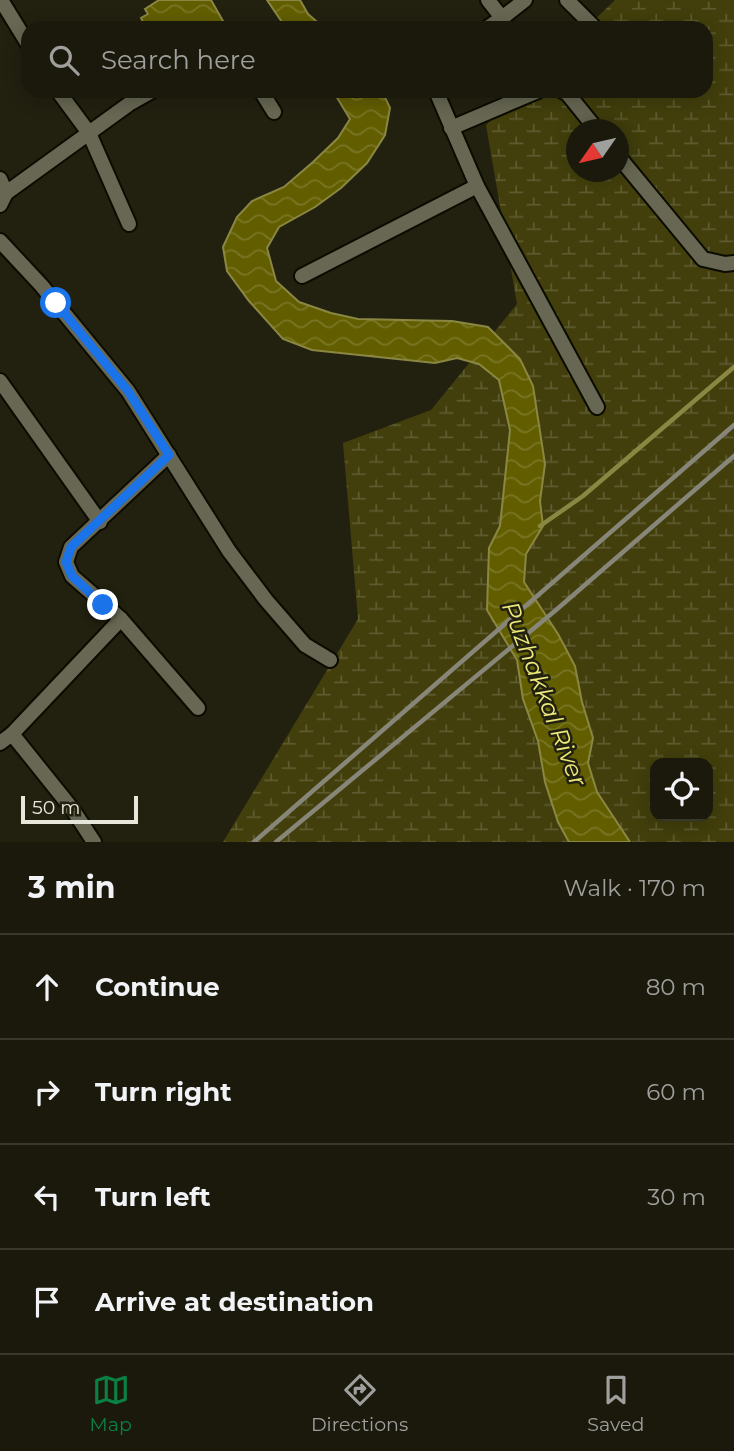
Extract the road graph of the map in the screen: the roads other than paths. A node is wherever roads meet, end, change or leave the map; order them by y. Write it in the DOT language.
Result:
graph roads {
  1 [pos="1,0"];
  2 [pos="488,0"];
  3 [pos="525,0"];
  4 [pos="567,0"];
  5 [pos="502,18"];
  6 [pos="498,21"];
  7 [pos="588,21"];
  8 [pos="21,33"];
  9 [pos="63,98"];
  10 [pos="142,98"];
  11 [pos="265,98"];
  12 [pos="439,98"];
  13 [pos="522,98"];
  14 [pos="571,98"];
  15 [pos="274,112"];
  16 [pos="588,119"];
  17 [pos="451,128"];
  18 [pos="89,133"];
  19 [pos="629,169"];
  20 [pos="0,179"];
  21 [pos="477,186"];
  22 [pos="3,199"];
  23 [pos="129,224"];
  24 [pos="0,241"];
  25 [pos="734,263"];
  26 [pos="302,275"];
  27 [pos="0,381"];
  28 [pos="597,407"];
  29 [pos="169,455"];
  30 [pos="100,522"];
  31 [pos="121,619"];
  32 [pos="330,660"];
  33 [pos="198,708"];
  34 [pos="12,734"];
  35 [pos="0,743"];
  36 [pos="94,842"];
  1 -- 8 [label="street"];
  2 -- 5 [label="street"];
  3 -- 5 [label="street"];
  4 -- 7 [label="street"];
  5 -- 6 [label="street"];
  9 -- 18 [label="street"];
  10 -- 18 [label="street"];
  11 -- 15 [label="street"];
  12 -- 17 [label="street"];
  13 -- 17 [label="street"];
  14 -- 16 [label="street"];
  17 -- 21 [label="street"];
  18 -- 22 [label="street"];
  18 -- 23 [label="street"];
  19 -- 25 [label="street"];
  20 -- 22 [label="street"];
  21 -- 26 [label="street"];
  21 -- 28 [label="street"];
  24 -- 29 [label="street"];
  27 -- 30 [label="street"];
  29 -- 30 [label="street"];
  29 -- 32 [label="street"];
  30 -- 31 [label="street"];
  31 -- 33 [label="street"];
  31 -- 34 [label="street"];
  34 -- 35 [label="street"];
  34 -- 36 [label="street"];
}
